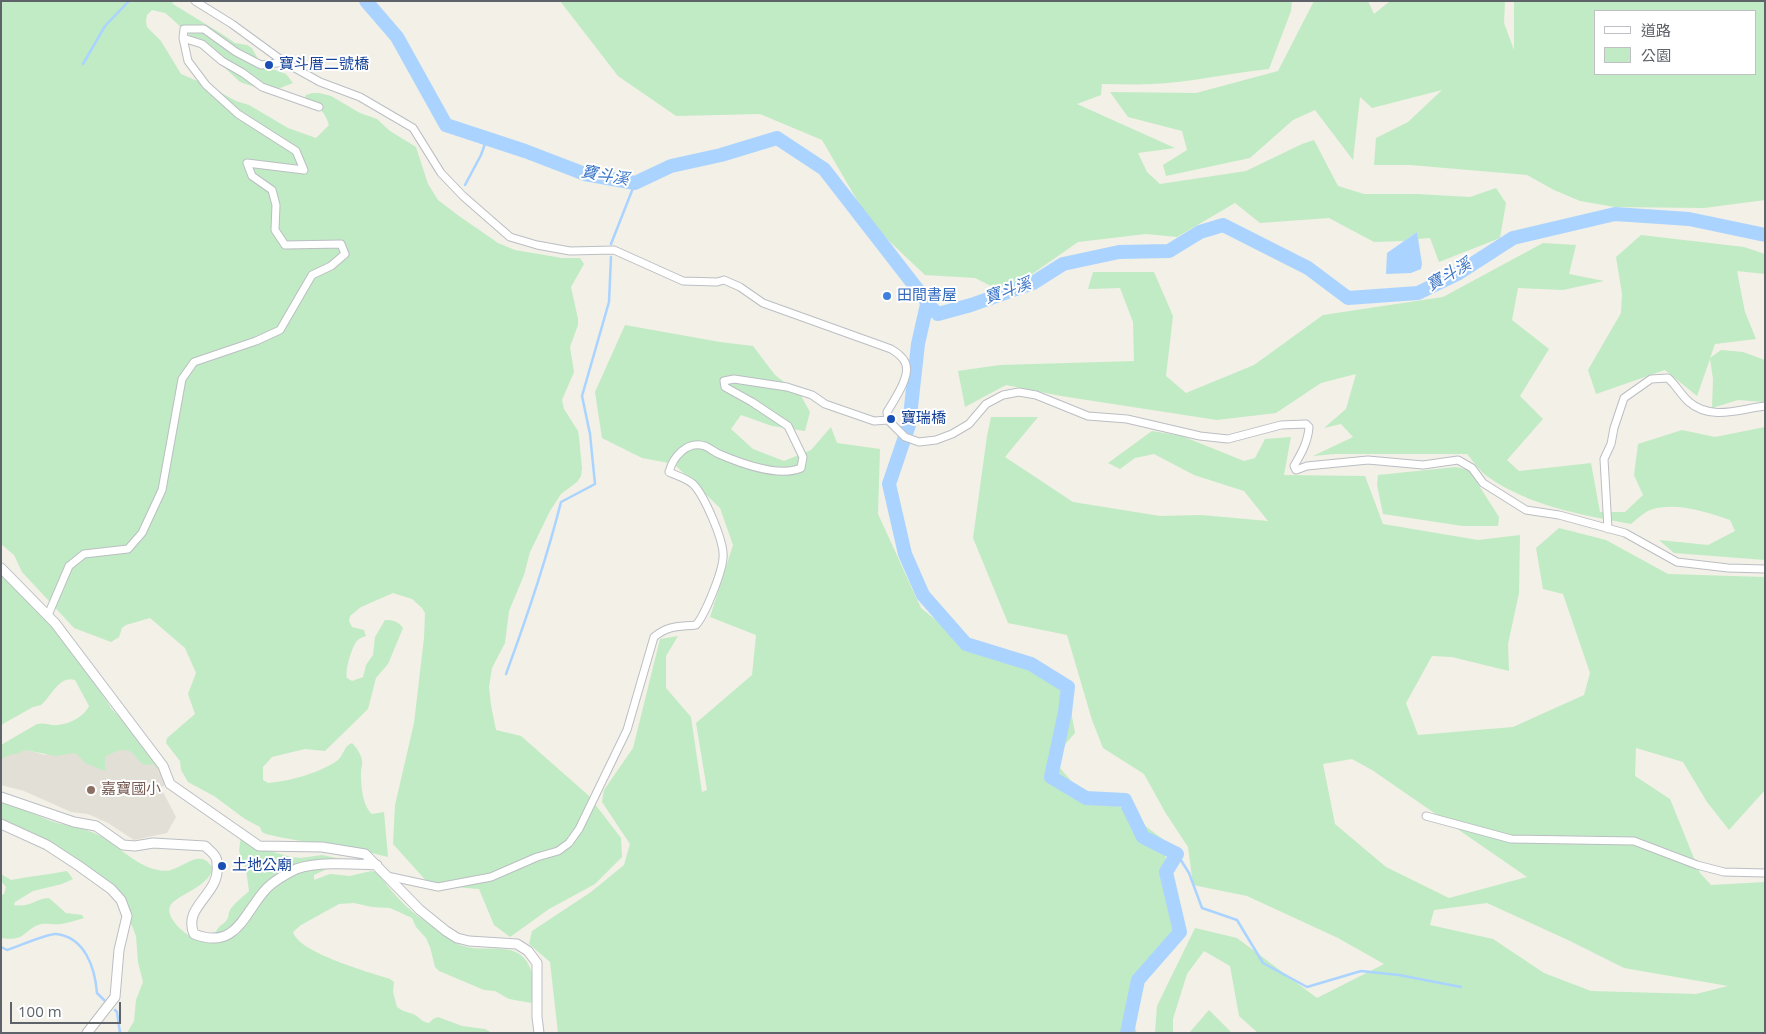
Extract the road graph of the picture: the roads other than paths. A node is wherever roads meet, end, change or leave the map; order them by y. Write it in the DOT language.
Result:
graph roads {
  1 [pos="195,1"];
  2 [pos="183,38"];
  3 [pos="284,62"];
  4 [pos="319,107"];
  5 [pos="1765,406"];
  6 [pos="888,420"];
  7 [pos="1608,529"];
  8 [pos="1,568"];
  9 [pos="1765,569"];
  10 [pos="48,616"];
  11 [pos="1,797"];
  12 [pos="1426,816"];
  13 [pos="1,824"];
  14 [pos="377,865"];
  15 [pos="1765,873"];
  16 [pos="387,876"];
  17 [pos="87,1033"];
  18 [pos="539,1033"];
  1 -- 3 [label="street"];
  2 -- 3 [label="street"];
  2 -- 4 [label="street"];
  2 -- 10 [label="street"];
  3 -- 6 [label="street"];
  5 -- 7 [label="street"];
  6 -- 7 [label="street"];
  6 -- 16 [label="street"];
  7 -- 9 [label="street"];
  8 -- 10 [label="street"];
  10 -- 14 [label="street"];
  11 -- 14 [label="street"];
  12 -- 15 [label="street"];
  13 -- 17 [label="street"];
  14 -- 16 [label="street"];
  16 -- 18 [label="street"];
}
